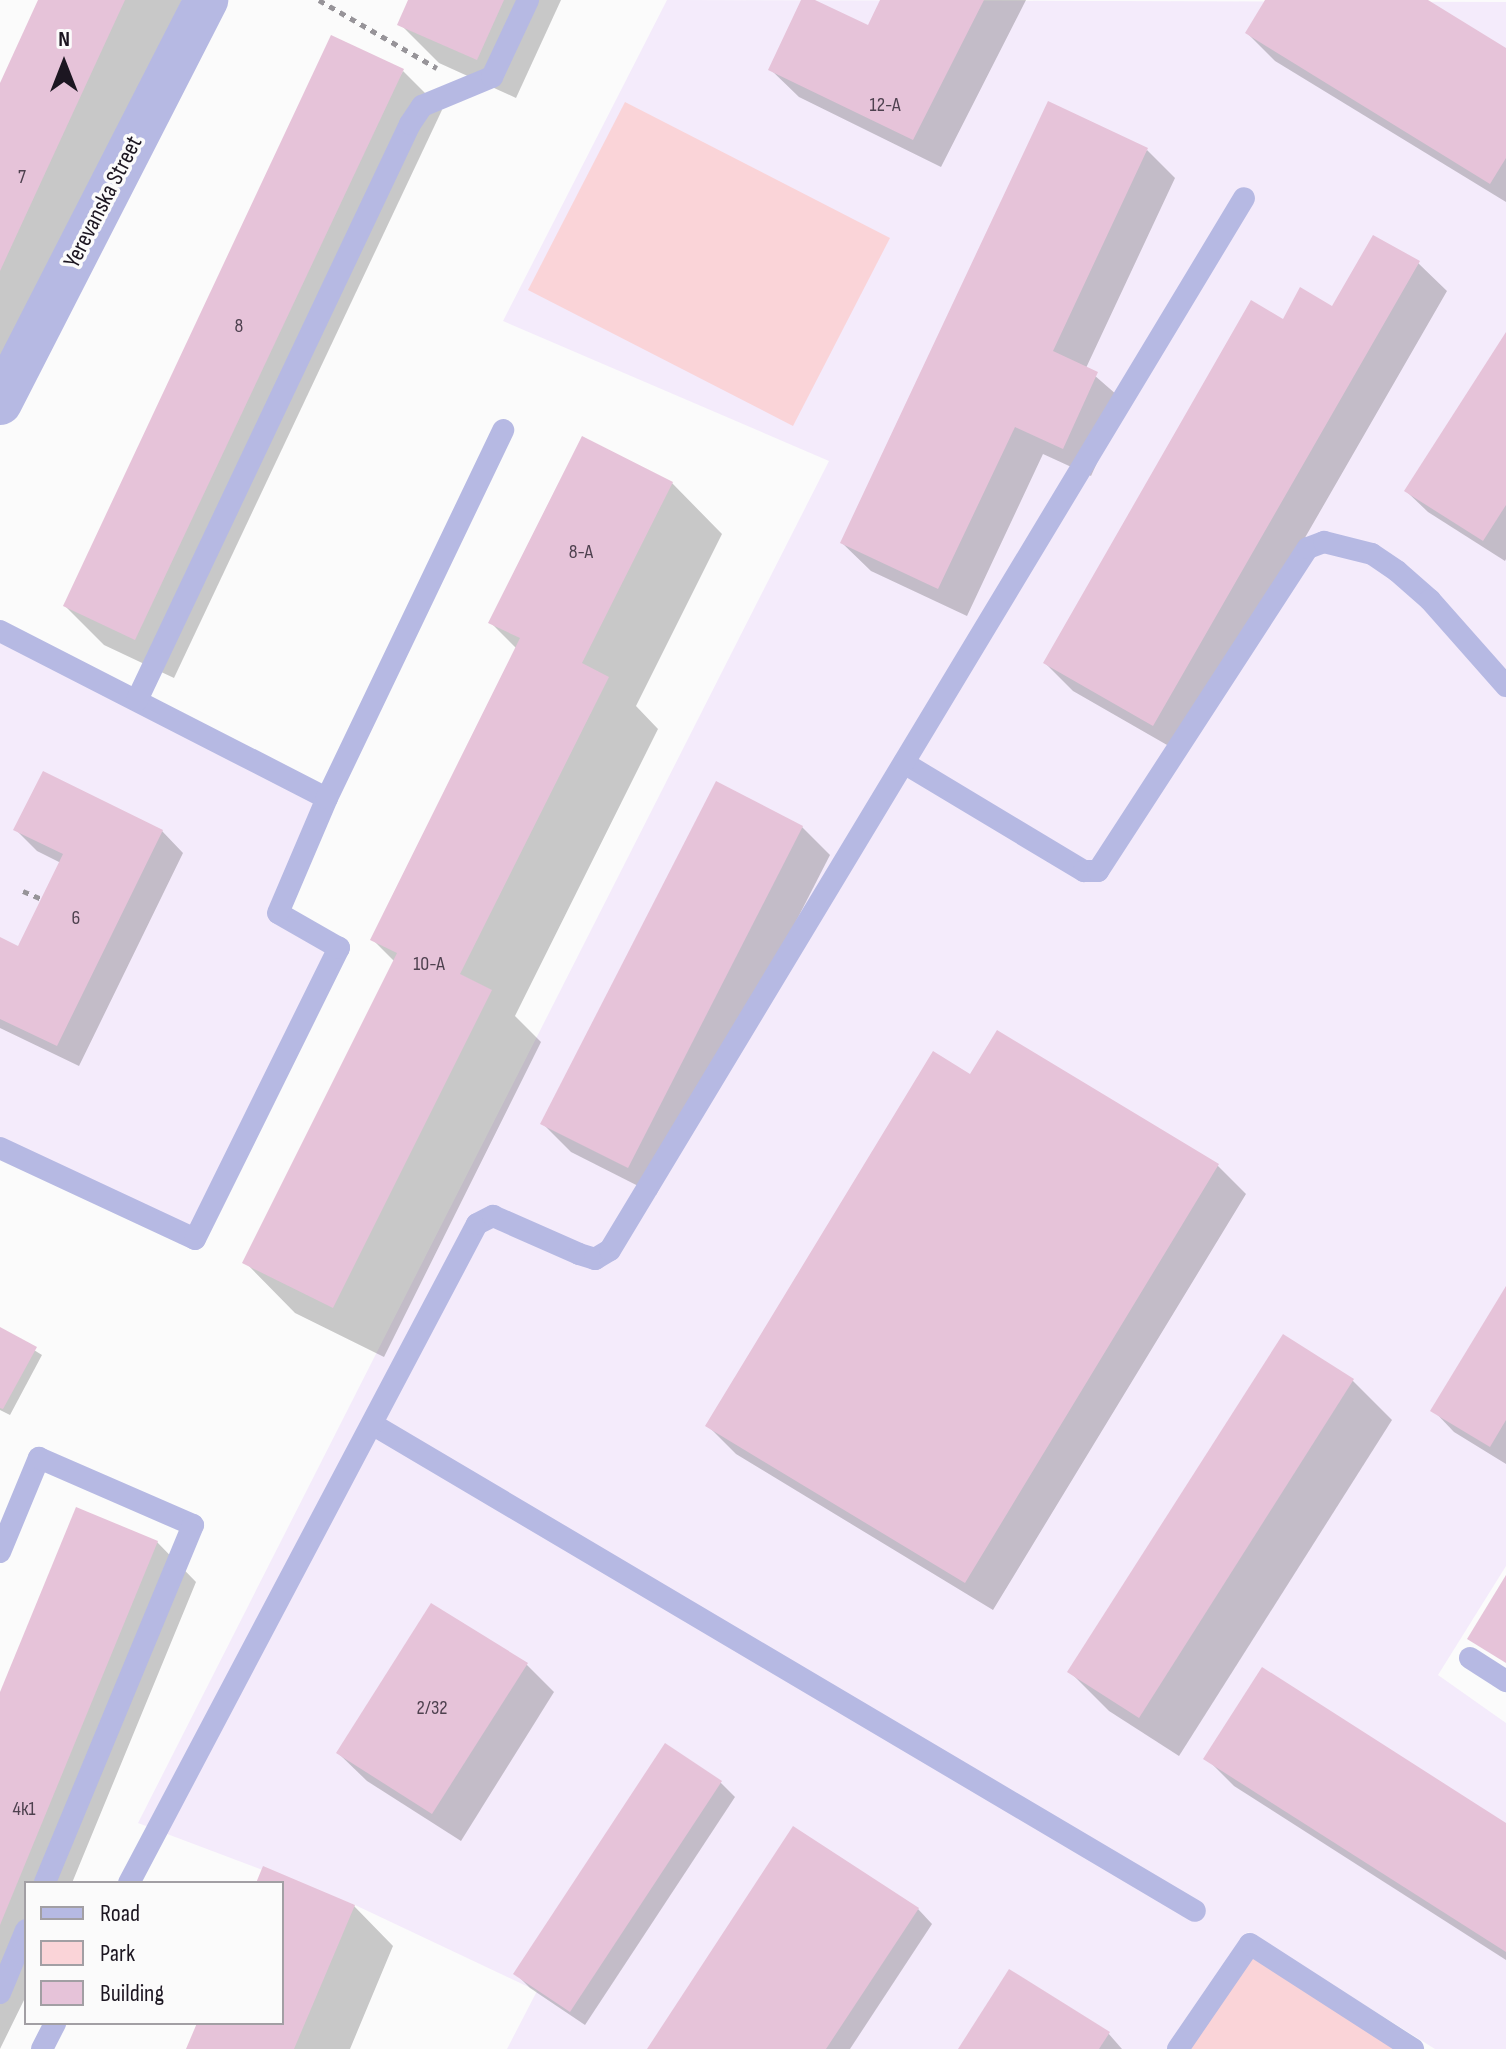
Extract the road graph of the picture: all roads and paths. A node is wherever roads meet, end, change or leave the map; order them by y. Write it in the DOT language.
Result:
graph roads {
  1 [pos="206,0"];
  2 [pos="319,0"];
  3 [pos="528,0"];
  4 [pos="469,86"];
  5 [pos="1244,198"];
  6 [pos="0,403"];
  7 [pos="503,430"];
  8 [pos="0,631"];
  9 [pos="1506,686"];
  10 [pos="137,700"];
  11 [pos="904,763"];
  12 [pos="327,798"];
  13 [pos="23,891"];
  14 [pos="42,899"];
  15 [pos="0,1148"];
  16 [pos="372,1424"];
  17 [pos="0,1552"];
  18 [pos="1470,1658"];
  19 [pos="1506,1681"];
  20 [pos="46,1881"];
  21 [pos="130,1881"];
  22 [pos="1195,1911"];
  23 [pos="24,1935"];
  24 [pos="0,1993"];
  25 [pos="54,2025"];
  26 [pos="42,2049"];
  27 [pos="1178,2049"];
  28 [pos="1413,2049"];
  1 -- 6 [label="street, Yerevanska Street"];
  2 -- 4 [label="path"];
  3 -- 4 [label="lane"];
  4 -- 10 [label="lane"];
  5 -- 11 [label="lane"];
  7 -- 12 [label="lane"];
  8 -- 10 [label="lane"];
  9 -- 11 [label="lane"];
  10 -- 12 [label="lane"];
  11 -- 16 [label="lane"];
  12 -- 15 [label="lane"];
  13 -- 14 [label="path"];
  16 -- 21 [label="lane"];
  16 -- 22 [label="lane"];
  17 -- 20 [label="lane"];
  18 -- 19 [label="lane"];
  23 -- 24 [label="lane"];
  25 -- 26 [label="lane"];
  27 -- 28 [label="lane"];
}
